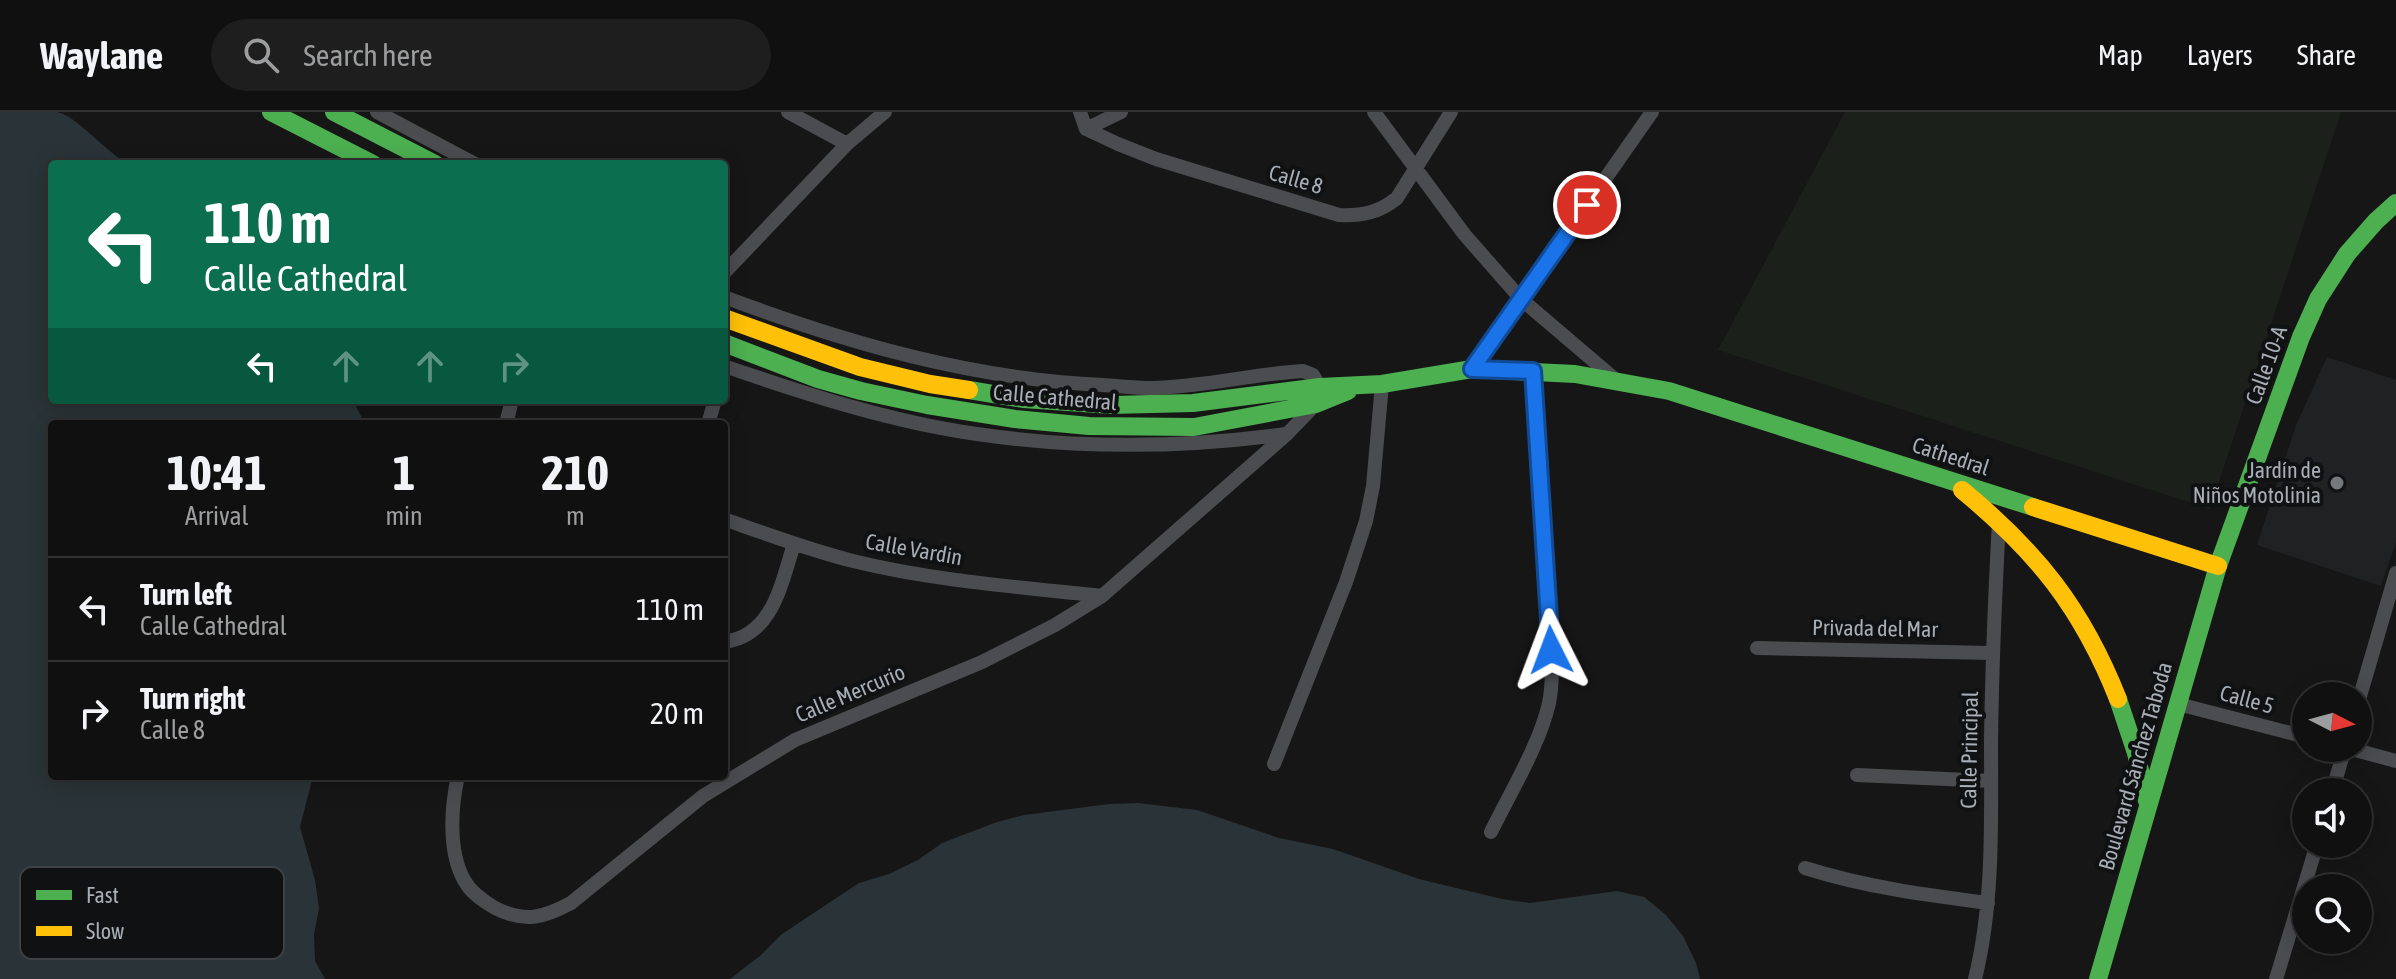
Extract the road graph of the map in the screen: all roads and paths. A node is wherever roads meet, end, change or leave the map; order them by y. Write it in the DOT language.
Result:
graph roads {
  1 [pos="271,112"];
  2 [pos="334,112"];
  3 [pos="377,112"];
  4 [pos="788,112"];
  5 [pos="885,112"];
  6 [pos="1080,112"];
  7 [pos="1121,112"];
  8 [pos="1374,112"];
  9 [pos="1451,112"];
  10 [pos="1652,112"];
  11 [pos="1086,129"];
  12 [pos="847,144"];
  13 [pos="365,160"];
  14 [pos="427,160"];
  15 [pos="467,160"];
  16 [pos="1416,170"];
  17 [pos="2396,203"];
  18 [pos="728,269"];
  19 [pos="728,298"];
  20 [pos="1521,299"];
  21 [pos="728,320"];
  22 [pos="728,345"];
  23 [pos="728,367"];
  24 [pos="1472,369"];
  25 [pos="1533,371"];
  26 [pos="1616,380"];
  27 [pos="1382,384"];
  28 [pos="1669,391"];
  29 [pos="1318,396"];
  30 [pos="1287,434"];
  31 [pos="1949,480"];
  32 [pos="728,520"];
  33 [pos="1999,521"];
  34 [pos="794,544"];
  35 [pos="2218,566"];
  36 [pos="2396,573"];
  37 [pos="1102,596"];
  38 [pos="728,642"];
  39 [pos="1757,648"];
  40 [pos="1992,653"];
  41 [pos="2364,682"];
  42 [pos="2178,704"];
  43 [pos="2292,733"];
  44 [pos="2372,755"];
  45 [pos="2396,761"];
  46 [pos="1274,764"];
  47 [pos="1857,775"];
  48 [pos="458,780"];
  49 [pos="1991,781"];
  50 [pos="2148,804"];
  51 [pos="1491,832"];
  52 [pos="2313,858"];
  53 [pos="1805,868"];
  54 [pos="1988,903"];
  55 [pos="1975,979"];
  56 [pos="2098,979"];
  57 [pos="2276,979"];
  1 -- 13 [label="street"];
  2 -- 14 [label="street"];
  3 -- 15 [label="street"];
  4 -- 12 [label="street"];
  5 -- 12 [label="street"];
  6 -- 11 [label="street"];
  7 -- 11 [label="street"];
  8 -- 16 [label="street"];
  9 -- 16 [label="street, Calle 8"];
  10 -- 20 [label="street"];
  11 -- 16 [label="street, Calle 8"];
  12 -- 18 [label="street"];
  16 -- 20 [label="street"];
  17 -- 35 [label="street, Calle 10-A"];
  19 -- 29 [label="street"];
  20 -- 24 [label="street"];
  20 -- 26 [label="street"];
  21 -- 29 [label="street, Calle Cathedral"];
  22 -- 29 [label="street, Calle Cathedral"];
  23 -- 30 [label="street"];
  24 -- 25 [label="street, Calle Cathedral"];
  24 -- 27 [label="street, Calle Cathedral"];
  25 -- 26 [label="street, Calle Cathedral"];
  25 -- 51 [label="street"];
  26 -- 28 [label="street, Calle Cathedral"];
  27 -- 29 [label="street, Calle Cathedral"];
  27 -- 46 [label="street"];
  28 -- 31 [label="street, Cathedral"];
  29 -- 30 [label="street, Calle Mercurio"];
  30 -- 37 [label="street, Calle Mercurio"];
  31 -- 33 [label="street"];
  31 -- 35 [label="street, Cathedral"];
  32 -- 34 [label="street, Calle Vardin"];
  33 -- 40 [label="street, Calle Principal"];
  33 -- 50 [label="street"];
  34 -- 37 [label="street, Calle Vardin"];
  34 -- 38 [label="street"];
  35 -- 42 [label="street, Boulevard Sánchez Taboda"];
  36 -- 41 [label="street"];
  37 -- 48 [label="street, Calle Mercurio"];
  39 -- 40 [label="street, Privada del Mar"];
  40 -- 49 [label="street, Calle Principal"];
  42 -- 43 [label="street, Calle 5"];
  42 -- 50 [label="street, Boulevard Sánchez Taboda"];
  44 -- 45 [label="street"];
  47 -- 49 [label="street"];
  49 -- 54 [label="street, Calle Principal"];
  50 -- 56 [label="street, Boulevard Sánchez Taboda"];
  52 -- 57 [label="street"];
  53 -- 54 [label="street"];
  54 -- 55 [label="street, Calle Principal"];
}
